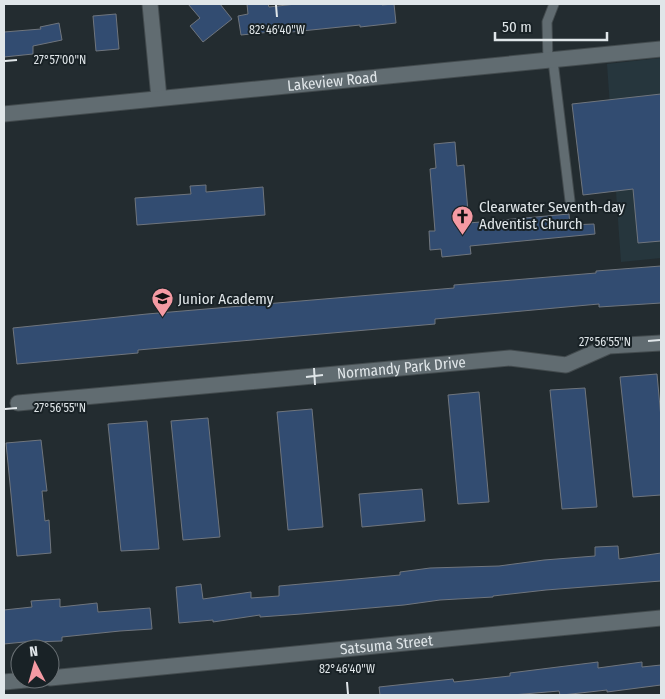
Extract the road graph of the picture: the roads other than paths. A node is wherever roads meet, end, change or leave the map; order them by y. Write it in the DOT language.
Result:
graph roads {
  1 [pos="150,4"];
  2 [pos="554,4"];
  3 [pos="661,49"];
  4 [pos="551,61"];
  5 [pos="159,98"];
  6 [pos="4,114"];
  7 [pos="570,202"];
  8 [pos="661,343"];
  9 [pos="18,403"];
  10 [pos="661,618"];
  11 [pos="60,677"];
  1 -- 5 [label="street"];
  2 -- 4 [label="lane"];
  3 -- 4 [label="street, Lakeview Road"];
  4 -- 5 [label="street, Lakeview Road"];
  4 -- 7 [label="lane"];
  5 -- 6 [label="street, Lakeview Road"];
  8 -- 9 [label="street, Normandy Park Drive"];
  10 -- 11 [label="street, Satsuma Street"];
}
